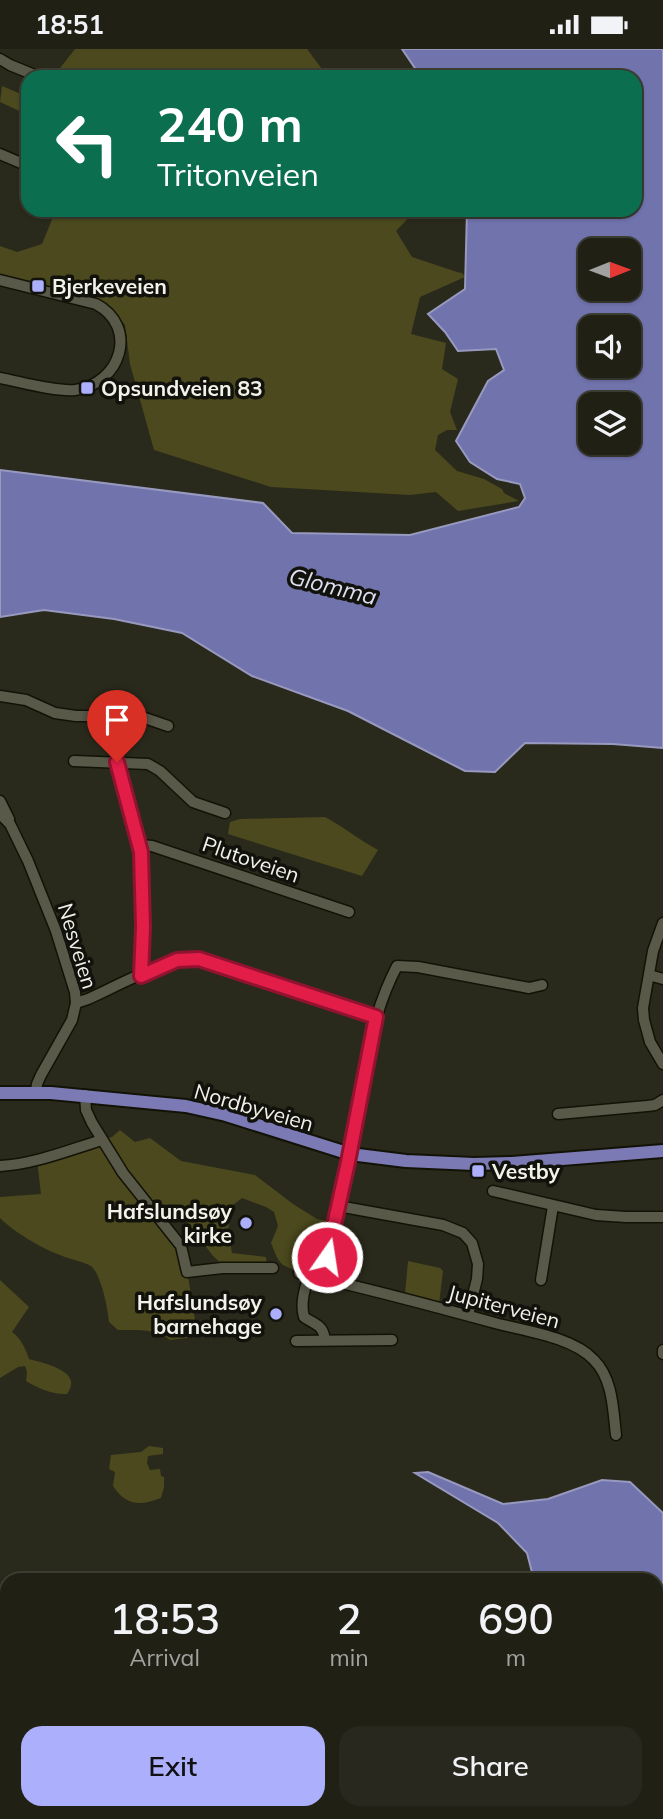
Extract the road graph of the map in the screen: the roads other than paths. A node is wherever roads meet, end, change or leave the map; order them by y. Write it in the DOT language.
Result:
graph roads {
  1 [pos="0,59"];
  2 [pos="22,70"];
  3 [pos="0,153"];
  4 [pos="21,163"];
  5 [pos="0,280"];
  6 [pos="0,378"];
  7 [pos="0,696"];
  8 [pos="168,726"];
  9 [pos="74,761"];
  10 [pos="117,762"];
  11 [pos="0,801"];
  12 [pos="225,813"];
  13 [pos="0,814"];
  14 [pos="10,824"];
  15 [pos="140,845"];
  16 [pos="349,912"];
  17 [pos="663,923"];
  18 [pos="649,975"];
  19 [pos="141,976"];
  20 [pos="663,979"];
  21 [pos="542,985"];
  22 [pos="76,1003"];
  23 [pos="376,1017"];
  24 [pos="663,1064"];
  25 [pos="36,1092"];
  26 [pos="0,1093"];
  27 [pos="85,1095"];
  28 [pos="663,1100"];
  29 [pos="558,1115"];
  30 [pos="102,1140"];
  31 [pos="663,1151"];
  32 [pos="350,1154"];
  33 [pos="0,1165"];
  34 [pos="493,1191"];
  35 [pos="338,1206"];
  36 [pos="553,1206"];
  37 [pos="663,1217"];
  38 [pos="273,1268"];
  39 [pos="322,1278"];
  40 [pos="541,1280"];
  41 [pos="468,1315"];
  42 [pos="325,1340"];
  43 [pos="393,1340"];
  44 [pos="296,1341"];
  45 [pos="616,1435"];
  1 -- 2 [label="street"];
  3 -- 4 [label="street"];
  5 -- 6 [label="street"];
  7 -- 8 [label="street"];
  9 -- 10 [label="street"];
  10 -- 12 [label="street"];
  10 -- 15 [label="street"];
  11 -- 14 [label="street"];
  13 -- 14 [label="street, Nesveien"];
  14 -- 22 [label="street, Nesveien"];
  15 -- 16 [label="street, Plutoveien"];
  15 -- 19 [label="street"];
  17 -- 18 [label="street"];
  18 -- 20 [label="street"];
  18 -- 24 [label="street"];
  19 -- 22 [label="street"];
  19 -- 23 [label="street"];
  21 -- 23 [label="street"];
  22 -- 25 [label="street, Nesveien"];
  23 -- 32 [label="street"];
  25 -- 26 [label="main road, Nordbyveien"];
  25 -- 27 [label="main road, Nordbyveien"];
  27 -- 30 [label="street"];
  27 -- 32 [label="main road, Nordbyveien"];
  28 -- 29 [label="street"];
  30 -- 33 [label="street"];
  30 -- 38 [label="street"];
  31 -- 32 [label="main road, Nordbyveien"];
  32 -- 35 [label="street"];
  34 -- 36 [label="street"];
  35 -- 39 [label="street"];
  35 -- 41 [label="street"];
  36 -- 37 [label="street"];
  36 -- 40 [label="street"];
  39 -- 41 [label="street, Jupiterveien"];
  39 -- 42 [label="street, Jupiterveien"];
  41 -- 45 [label="street, Jupiterveien"];
  42 -- 43 [label="street"];
  42 -- 44 [label="street"];
}
